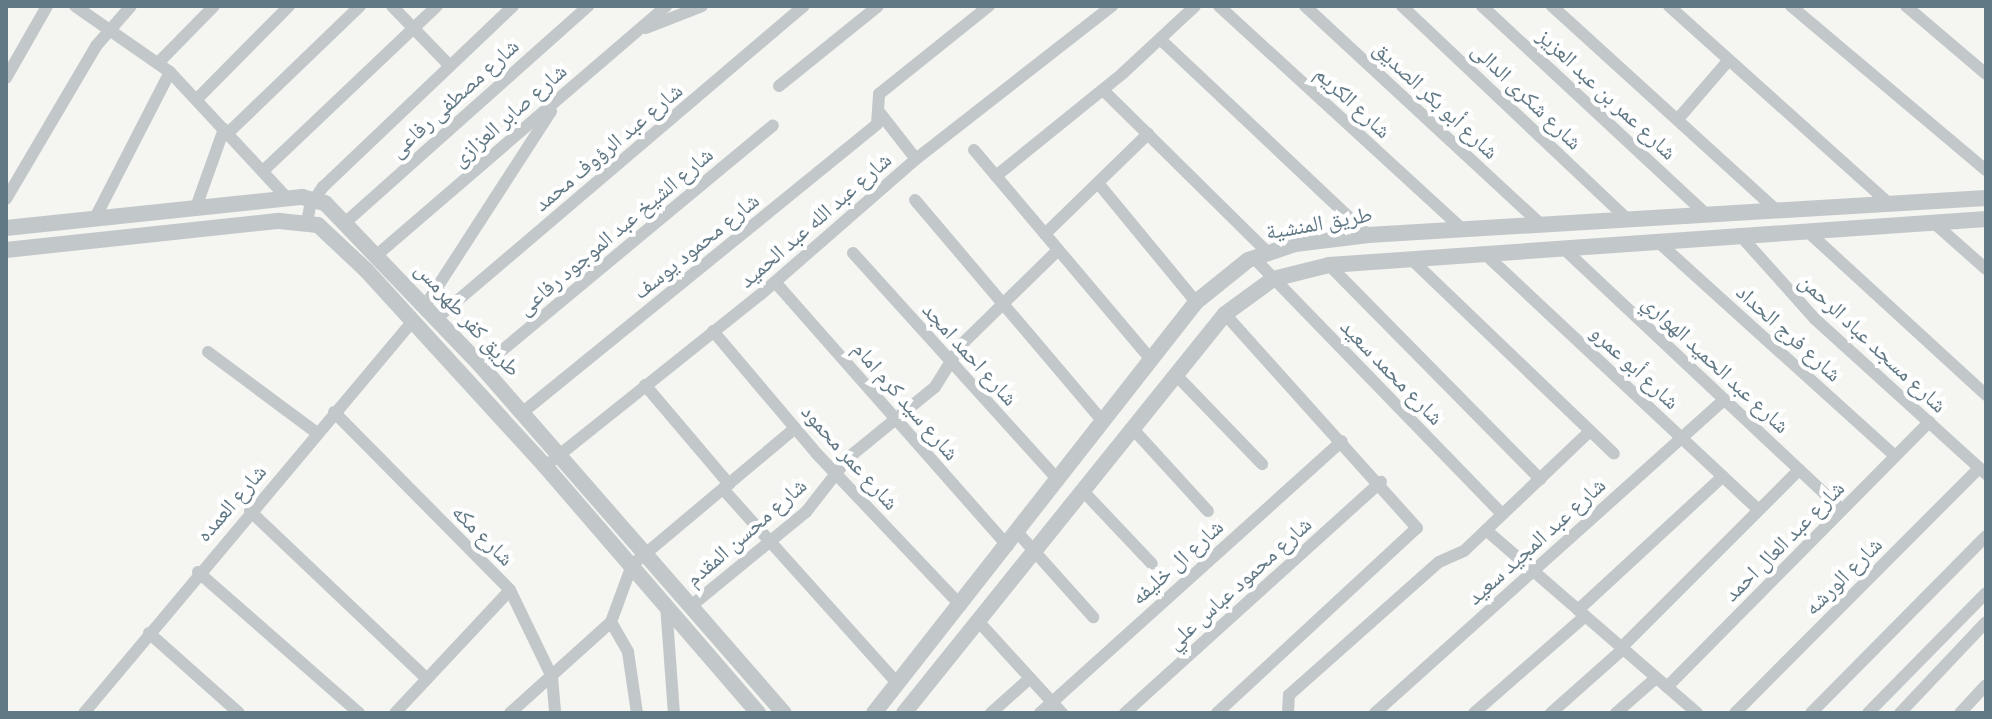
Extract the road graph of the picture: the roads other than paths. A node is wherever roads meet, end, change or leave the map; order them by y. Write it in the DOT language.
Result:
graph roads {
  1 [pos="47,6"];
  2 [pos="76,6"];
  3 [pos="131,6"];
  4 [pos="214,6"];
  5 [pos="289,6"];
  6 [pos="360,6"];
  7 [pos="392,6"];
  8 [pos="437,6"];
  9 [pos="513,6"];
  10 [pos="588,6"];
  11 [pos="666,6"];
  12 [pos="702,6"];
  13 [pos="804,6"];
  14 [pos="878,6"];
  15 [pos="989,6"];
  16 [pos="1112,6"];
  17 [pos="1195,6"];
  18 [pos="1219,6"];
  19 [pos="1305,6"];
  20 [pos="1402,6"];
  21 [pos="1482,6"];
  22 [pos="1552,6"];
  23 [pos="1669,6"];
  24 [pos="1791,6"];
  25 [pos="1906,6"];
  26 [pos="110,28"];
  27 [pos="414,28"];
  28 [pos="636,32"];
  29 [pos="1161,40"];
  30 [pos="1729,60"];
  31 [pos="159,62"];
  32 [pos="449,65"];
  33 [pos="170,72"];
  34 [pos="1986,74"];
  35 [pos="6,78"];
  36 [pos="779,86"];
  37 [pos="1103,90"];
  38 [pos="197,99"];
  39 [pos="559,99"];
  40 [pos="878,108"];
  41 [pos="1678,119"];
  42 [pos="773,125"];
  43 [pos="226,131"];
  44 [pos="1148,134"];
  45 [pos="974,150"];
  46 [pos="916,159"];
  47 [pos="1986,170"];
  48 [pos="263,171"];
  49 [pos="996,176"];
  50 [pos="1098,183"];
  51 [pos="314,198"];
  52 [pos="1986,198"];
  53 [pos="6,199"];
  54 [pos="288,199"];
  55 [pos="915,200"];
  56 [pos="1890,204"];
  57 [pos="1774,208"];
  58 [pos="195,210"];
  59 [pos="1704,212"];
  60 [pos="1624,216"];
  61 [pos="1986,219"];
  62 [pos="94,220"];
  63 [pos="347,221"];
  64 [pos="307,222"];
  65 [pos="1539,223"];
  66 [pos="1934,223"];
  67 [pos="6,228"];
  68 [pos="1461,228"];
  69 [pos="1806,230"];
  70 [pos="1045,234"];
  71 [pos="1739,234"];
  72 [pos="1368,235"];
  73 [pos="1656,240"];
  74 [pos="1562,247"];
  75 [pos="6,250"];
  76 [pos="1058,250"];
  77 [pos="853,253"];
  78 [pos="1484,253"];
  79 [pos="378,254"];
  80 [pos="1260,255"];
  81 [pos="1411,259"];
  82 [pos="1329,265"];
  83 [pos="1986,269"];
  84 [pos="1273,279"];
  85 [pos="775,282"];
  86 [pos="1196,302"];
  87 [pos="1002,304"];
  88 [pos="431,312"];
  89 [pos="1225,314"];
  90 [pos="412,322"];
  91 [pos="713,331"];
  92 [pos="208,352"];
  93 [pos="1150,358"];
  94 [pos="950,364"];
  95 [pos="482,367"];
  96 [pos="1176,375"];
  97 [pos="645,385"];
  98 [pos="1986,395"];
  99 [pos="1724,400"];
  100 [pos="334,412"];
  101 [pos="523,412"];
  102 [pos="896,419"];
  103 [pos="1103,422"];
  104 [pos="1929,422"];
  105 [pos="795,428"];
  106 [pos="1133,429"];
  107 [pos="1590,431"];
  108 [pos="317,433"];
  109 [pos="1682,438"];
  110 [pos="1342,441"];
  111 [pos="560,454"];
  112 [pos="1614,454"];
  113 [pos="1895,456"];
  114 [pos="1262,464"];
  115 [pos="545,466"];
  116 [pos="1799,470"];
  117 [pos="1982,471"];
  118 [pos="835,473"];
  119 [pos="1723,476"];
  120 [pos="1540,479"];
  121 [pos="1058,480"];
  122 [pos="1381,482"];
  123 [pos="726,486"];
  124 [pos="1083,491"];
  125 [pos="1759,510"];
  126 [pos="1842,510"];
  127 [pos="250,511"];
  128 [pos="1208,511"];
  129 [pos="1502,514"];
  130 [pos="1486,530"];
  131 [pos="1986,536"];
  132 [pos="1013,540"];
  133 [pos="770,541"];
  134 [pos="1034,552"];
  135 [pos="646,554"];
  136 [pos="1152,564"];
  137 [pos="632,565"];
  138 [pos="1533,571"];
  139 [pos="198,572"];
  140 [pos="510,590"];
  141 [pos="1986,593"];
  142 [pos="666,605"];
  143 [pos="691,606"];
  144 [pos="961,606"];
  145 [pos="1581,613"];
  146 [pos="1093,617"];
  147 [pos="978,621"];
  148 [pos="611,622"];
  149 [pos="1986,622"];
  150 [pos="149,633"];
  151 [pos="1622,648"];
  152 [pos="552,677"];
  153 [pos="1030,678"];
  154 [pos="1656,678"];
  155 [pos="427,679"];
  156 [pos="898,684"];
  157 [pos="1986,685"];
  158 [pos="1667,687"];
  159 [pos="1052,702"];
  160 [pos="84,713"];
  161 [pos="239,713"];
  162 [pos="359,713"];
  163 [pos="395,713"];
  164 [pos="510,713"];
  165 [pos="555,713"];
  166 [pos="637,713"];
  167 [pos="674,713"];
  168 [pos="758,713"];
  169 [pos="784,713"];
  170 [pos="874,713"];
  171 [pos="904,713"];
  172 [pos="991,713"];
  173 [pos="1040,713"];
  174 [pos="1062,713"];
  175 [pos="1125,713"];
  176 [pos="1217,713"];
  177 [pos="1288,713"];
  178 [pos="1375,713"];
  179 [pos="1474,713"];
  180 [pos="1551,713"];
  181 [pos="1616,713"];
  182 [pos="1697,713"];
  183 [pos="1735,713"];
  184 [pos="1811,713"];
  185 [pos="1868,713"];
  186 [pos="1900,713"];
  187 [pos="1960,713"];
  1 -- 35 [label="street"];
  2 -- 26 [label="street"];
  3 -- 26 [label="street"];
  4 -- 31 [label="street"];
  5 -- 38 [label="street"];
  6 -- 43 [label="street"];
  7 -- 27 [label="street"];
  8 -- 27 [label="street"];
  9 -- 32 [label="street"];
  10 -- 63 [label="street, شارع مصطفى رفاعى"];
  11 -- 28 [label="street, شارع صابر العزازى"];
  12 -- 28 [label="street"];
  13 -- 88 [label="street, شارع عبد الرؤوف محمد"];
  14 -- 36 [label="street"];
  15 -- 40 [label="street, شارع محمود يوسف"];
  16 -- 46 [label="street, شارع عبد الله عبد الحميد"];
  17 -- 29 [label="street"];
  18 -- 68 [label="street, شارع الكريم"];
  19 -- 65 [label="street, شارع أبو بكر الصديق"];
  20 -- 60 [label="street, شارع شكرى الدالى"];
  21 -- 59 [label="street, شارع عمر بن عبد العزيز"];
  22 -- 41 [label="street"];
  23 -- 30 [label="street"];
  24 -- 47 [label="street"];
  25 -- 34 [label="street"];
  26 -- 31 [label="street"];
  26 -- 53 [label="street"];
  27 -- 32 [label="street"];
  27 -- 48 [label="street"];
  28 -- 39 [label="street, شارع صابر العزازى"];
  29 -- 37 [label="street"];
  29 -- 72 [label="street"];
  30 -- 41 [label="street"];
  30 -- 56 [label="street"];
  31 -- 33 [label="street"];
  32 -- 51 [label="street"];
  33 -- 38 [label="street"];
  33 -- 62 [label="street"];
  37 -- 44 [label="street, شارع محمد سعيد"];
  37 -- 49 [label="street"];
  38 -- 43 [label="street"];
  39 -- 79 [label="street, شارع صابر العزازى"];
  39 -- 88 [label="street"];
  40 -- 46 [label="street"];
  40 -- 101 [label="street, شارع محمود يوسف"];
  41 -- 57 [label="street"];
  42 -- 95 [label="street, شارع الشيخ عبد الموجود رفاعى"];
  43 -- 48 [label="street"];
  43 -- 58 [label="street"];
  44 -- 50 [label="street"];
  44 -- 80 [label="street, شارع محمد سعيد"];
  45 -- 49 [label="street"];
  46 -- 85 [label="street, شارع عبد الله عبد الحميد"];
  48 -- 54 [label="street"];
  49 -- 70 [label="street"];
  50 -- 70 [label="street"];
  50 -- 86 [label="street"];
  51 -- 54 [label="street"];
  51 -- 63 [label="street, طريق كفر طهرمس"];
  51 -- 64 [label="street"];
  52 -- 56 [label="street, طريق المنشية"];
  54 -- 58 [label="street"];
  55 -- 87 [label="street"];
  56 -- 57 [label="street, طريق المنشية"];
  57 -- 59 [label="street, طريق المنشية"];
  58 -- 62 [label="street"];
  59 -- 60 [label="street, طريق المنشية"];
  60 -- 65 [label="street, طريق المنشية"];
  61 -- 66 [label="street, طريق المنشية"];
  62 -- 67 [label="street"];
  63 -- 79 [label="street, طريق كفر طهرمس"];
  64 -- 75 [label="street"];
  64 -- 90 [label="street, طريق كفر طهرمس"];
  65 -- 68 [label="street, طريق المنشية"];
  66 -- 69 [label="street, طريق المنشية"];
  66 -- 83 [label="street"];
  68 -- 72 [label="street, طريق المنشية"];
  69 -- 71 [label="street, طريق المنشية"];
  69 -- 98 [label="street"];
  70 -- 76 [label="street"];
  71 -- 73 [label="street, طريق المنشية"];
  71 -- 104 [label="street, شارع مسجد عباد الرحمن"];
  72 -- 80 [label="street, طريق المنشية"];
  73 -- 74 [label="street, طريق المنشية"];
  73 -- 113 [label="street, شارع فرج الحداد"];
  74 -- 78 [label="street, طريق المنشية"];
  74 -- 99 [label="street, شارع عبد الحميد الهواري"];
  76 -- 87 [label="street, شارع محسن المقدم"];
  76 -- 93 [label="street"];
  77 -- 94 [label="street, شارع احمد امجد"];
  78 -- 81 [label="street, طريق المنشية"];
  78 -- 109 [label="street, شارع أبو عمرو"];
  79 -- 88 [label="street, طريق كفر طهرمس"];
  80 -- 84 [label="street, شارع محمد سعيد"];
  80 -- 86 [label="street, طريق المنشية"];
  81 -- 82 [label="street, طريق المنشية"];
  81 -- 107 [label="street"];
  82 -- 84 [label="street, طريق المنشية"];
  82 -- 120 [label="street"];
  84 -- 89 [label="street, طريق المنشية"];
  84 -- 129 [label="street, شارع محمد سعيد"];
  85 -- 91 [label="street, شارع عبد الله عبد الحميد"];
  85 -- 102 [label="street, شارع سيد كرم امام"];
  86 -- 93 [label="street, طريق المنشية"];
  87 -- 94 [label="street, شارع محسن المقدم"];
  87 -- 103 [label="street"];
  88 -- 95 [label="street, طريق كفر طهرمس"];
  89 -- 96 [label="street, طريق المنشية"];
  89 -- 110 [label="street"];
  90 -- 100 [label="street, شارع العمده"];
  90 -- 115 [label="street, طريق كفر طهرمس"];
  91 -- 97 [label="street, شارع عبد الله عبد الحميد"];
  91 -- 105 [label="street, شارع عمر محمود"];
  92 -- 108 [label="street"];
  93 -- 103 [label="street, طريق المنشية"];
  94 -- 102 [label="street, شارع محسن المقدم"];
  94 -- 121 [label="street, شارع احمد امجد"];
  95 -- 101 [label="street, طريق كفر طهرمس"];
  96 -- 106 [label="street, طريق المنشية"];
  96 -- 114 [label="street"];
  97 -- 111 [label="street, شارع عبد الله عبد الحميد"];
  97 -- 123 [label="street"];
  99 -- 109 [label="street, شارع عبد المجيد سعيد"];
  99 -- 116 [label="street, شارع عبد الحميد الهواري"];
  100 -- 108 [label="street, شارع العمده"];
  100 -- 140 [label="street, شارع مكه"];
  101 -- 111 [label="street, طريق كفر طهرمس"];
  102 -- 118 [label="street, شارع محسن المقدم"];
  102 -- 132 [label="street, شارع سيد كرم امام"];
  103 -- 121 [label="street, طريق المنشية"];
  104 -- 113 [label="street, شارع عبد العال احمد"];
  104 -- 117 [label="street, شارع مسجد عباد الرحمن"];
  105 -- 118 [label="street, شارع عمر محمود"];
  105 -- 123 [label="street"];
  106 -- 124 [label="street, طريق المنشية"];
  106 -- 128 [label="street"];
  107 -- 112 [label="street"];
  107 -- 120 [label="street"];
  108 -- 127 [label="street, شارع العمده"];
  109 -- 119 [label="street, شارع أبو عمرو"];
  109 -- 138 [label="street, شارع عبد المجيد سعيد"];
  110 -- 122 [label="street"];
  110 -- 159 [label="street, شارع ال خليفه"];
  111 -- 115 [label="street, شارع عبد الله عبد الحميد"];
  111 -- 135 [label="street, طريق كفر طهرمس"];
  113 -- 126 [label="street, شارع عبد العال احمد"];
  115 -- 137 [label="street, طريق كفر طهرمس"];
  116 -- 125 [label="street"];
  116 -- 126 [label="street, شارع عبد الحميد الهواري"];
  117 -- 183 [label="street, شارع الورشه"];
  118 -- 133 [label="street, شارع محسن المقدم"];
  118 -- 144 [label="street, شارع عمر محمود"];
  119 -- 125 [label="street, شارع أبو عمرو"];
  119 -- 145 [label="street"];
  120 -- 129 [label="street"];
  121 -- 132 [label="street, طريق المنشية"];
  122 -- 175 [label="street, شارع محمود عباس علي"];
  122 -- 176 [label="street"];
  123 -- 133 [label="street"];
  123 -- 135 [label="street"];
  124 -- 134 [label="street, طريق المنشية"];
  124 -- 136 [label="street"];
  125 -- 151 [label="street"];
  126 -- 158 [label="street, شارع عبد العال احمد"];
  127 -- 139 [label="street, شارع العمده"];
  127 -- 155 [label="street"];
  129 -- 130 [label="street"];
  130 -- 138 [label="street"];
  130 -- 177 [label="street"];
  131 -- 184 [label="street"];
  132 -- 134 [label="street, شارع سيد كرم امام"];
  132 -- 144 [label="street, طريق المنشية"];
  133 -- 143 [label="street, شارع محسن المقدم"];
  133 -- 156 [label="street"];
  134 -- 146 [label="street, شارع سيد كرم امام"];
  134 -- 147 [label="street, طريق المنشية"];
  135 -- 137 [label="street"];
  135 -- 143 [label="street, طريق كفر طهرمس"];
  137 -- 142 [label="street, طريق كفر طهرمس"];
  137 -- 148 [label="street"];
  138 -- 145 [label="street"];
  138 -- 178 [label="street, شارع عبد المجيد سعيد"];
  139 -- 150 [label="street, شارع العمده"];
  139 -- 162 [label="street"];
  140 -- 152 [label="street, شارع مكه"];
  140 -- 155 [label="street"];
  141 -- 185 [label="street"];
  142 -- 167 [label="street"];
  142 -- 168 [label="street, طريق كفر طهرمس"];
  143 -- 169 [label="street, طريق كفر طهرمس"];
  144 -- 156 [label="street, طريق المنشية"];
  145 -- 151 [label="street"];
  145 -- 179 [label="street"];
  147 -- 153 [label="street"];
  147 -- 171 [label="street, طريق المنشية"];
  148 -- 152 [label="street"];
  148 -- 166 [label="street"];
  149 -- 186 [label="street"];
  150 -- 160 [label="street, شارع العمده"];
  150 -- 161 [label="street"];
  151 -- 154 [label="street"];
  151 -- 180 [label="street"];
  152 -- 164 [label="street"];
  152 -- 165 [label="street, شارع مكه"];
  153 -- 159 [label="street"];
  153 -- 172 [label="street"];
  154 -- 158 [label="street"];
  154 -- 181 [label="street"];
  155 -- 163 [label="street"];
  156 -- 170 [label="street, طريق المنشية"];
  157 -- 187 [label="street"];
  158 -- 182 [label="street"];
  159 -- 173 [label="street, شارع ال خليفه"];
  159 -- 174 [label="street"];
}
